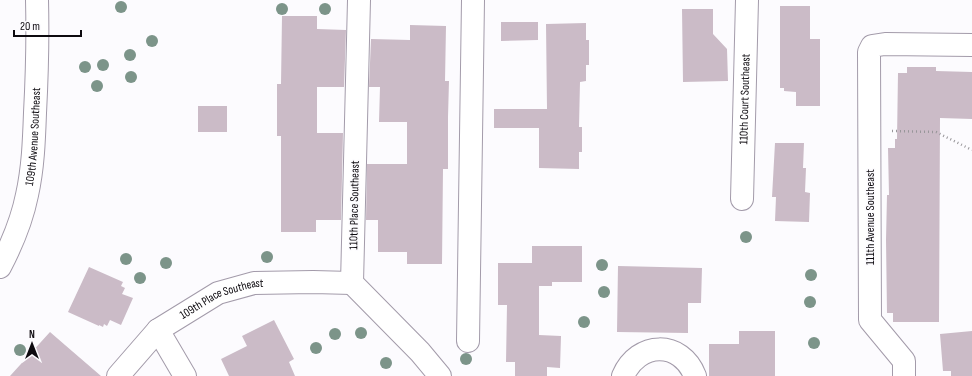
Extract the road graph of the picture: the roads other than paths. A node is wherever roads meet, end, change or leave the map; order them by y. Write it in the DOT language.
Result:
graph roads {
  1 [pos="37,0"];
  2 [pos="359,0"];
  3 [pos="473,0"];
  4 [pos="747,0"];
  5 [pos="972,45"];
  6 [pos="742,199"];
  7 [pos="0,267"];
  8 [pos="352,283"];
  9 [pos="158,330"];
  10 [pos="468,341"];
  11 [pos="118,376"];
  12 [pos="184,376"];
  13 [pos="440,376"];
  14 [pos="623,376"];
  15 [pos="695,376"];
  16 [pos="904,376"];
  1 -- 7 [label="street, 109th Avenue Southeast"];
  2 -- 8 [label="street, 110th Place Southeast"];
  3 -- 10 [label="street"];
  4 -- 6 [label="street, 110th Court Southeast"];
  5 -- 16 [label="street, 111th Avenue Southeast"];
  8 -- 9 [label="street, 109th Place Southeast"];
  8 -- 13 [label="street"];
  9 -- 11 [label="street, 109th Place Southeast"];
  9 -- 12 [label="street"];
  14 -- 15 [label="street"];
}
